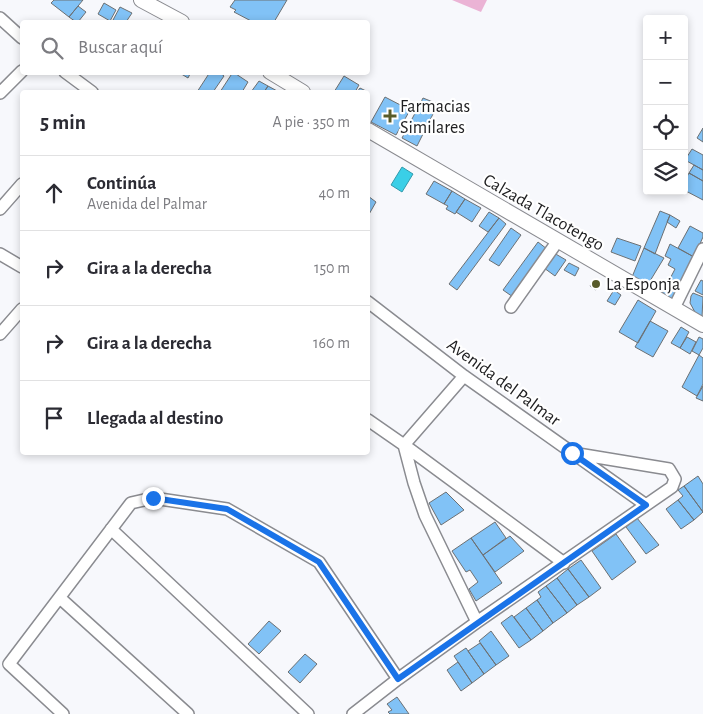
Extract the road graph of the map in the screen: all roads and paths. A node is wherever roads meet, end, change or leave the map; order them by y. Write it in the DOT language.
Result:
graph roads {
  1 [pos="141,0"];
  2 [pos="0,18"];
  3 [pos="178,20"];
  4 [pos="20,36"];
  5 [pos="20,73"];
  6 [pos="69,75"];
  7 [pos="275,75"];
  8 [pos="89,90"];
  9 [pos="300,90"];
  10 [pos="0,93"];
  11 [pos="370,131"];
  12 [pos="20,186"];
  13 [pos="0,209"];
  14 [pos="557,242"];
  15 [pos="703,250"];
  16 [pos="0,254"];
  17 [pos="20,266"];
  18 [pos="370,304"];
  19 [pos="512,307"];
  20 [pos="674,308"];
  21 [pos="20,311"];
  22 [pos="703,325"];
  23 [pos="0,334"];
  24 [pos="464,376"];
  25 [pos="370,421"];
  26 [pos="404,445"];
  27 [pos="572,453"];
  28 [pos="646,505"];
  29 [pos="112,528"];
  30 [pos="564,563"];
  31 [pos="60,598"];
  32 [pos="476,622"];
  33 [pos="398,679"];
  34 [pos="63,714"];
  35 [pos="188,714"];
  36 [pos="308,714"];
  37 [pos="353,714"];
  1 -- 3 [label="street"];
  2 -- 4 [label="street"];
  5 -- 10 [label="street"];
  6 -- 8 [label="street"];
  7 -- 9 [label="street"];
  11 -- 14 [label="street, Calzada Tlacotengo"];
  12 -- 13 [label="street"];
  14 -- 19 [label="street"];
  14 -- 20 [label="street, Calzada Tlacotengo"];
  15 -- 20 [label="street"];
  16 -- 17 [label="street"];
  18 -- 24 [label="street, Avenida del Palmar"];
  20 -- 22 [label="street, Calzada Tlacotengo"];
  21 -- 23 [label="street"];
  24 -- 26 [label="street"];
  24 -- 27 [label="street, Avenida del Palmar"];
  25 -- 26 [label="street"];
  26 -- 30 [label="street"];
  26 -- 32 [label="street"];
  27 -- 28 [label="street, Avenida del Palmar"];
  27 -- 28 [label="street"];
  28 -- 30 [label="street"];
  29 -- 31 [label="street"];
  29 -- 33 [label="street"];
  29 -- 36 [label="street"];
  30 -- 32 [label="street"];
  31 -- 34 [label="street"];
  31 -- 35 [label="street"];
  32 -- 33 [label="street"];
  33 -- 37 [label="street"];
}
